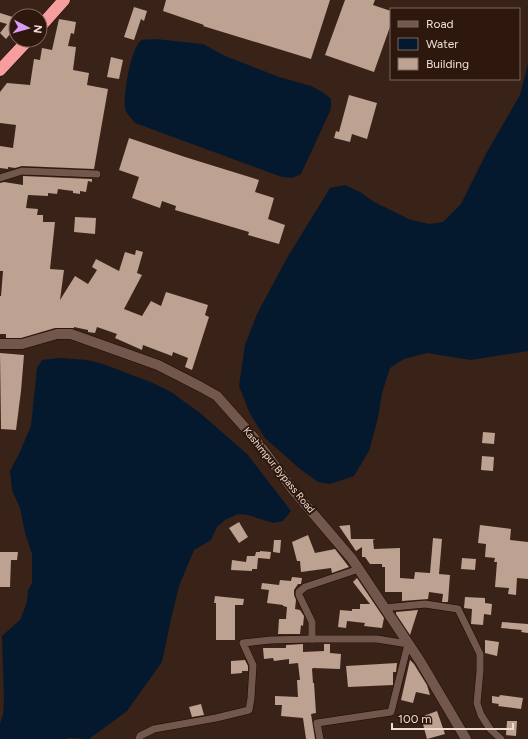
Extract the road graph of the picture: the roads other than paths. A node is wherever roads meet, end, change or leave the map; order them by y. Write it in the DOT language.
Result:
graph roads {
  1 [pos="64,0"];
  2 [pos="48,18"];
  3 [pos="21,48"];
  4 [pos="0,70"];
  5 [pos="97,174"];
  6 [pos="0,178"];
  7 [pos="0,344"];
  8 [pos="359,569"];
  9 [pos="384,608"];
  10 [pos="312,638"];
  11 [pos="408,644"];
  12 [pos="139,739"];
  13 [pos="320,739"];
  14 [pos="466,739"];
  15 [pos="501,739"];
  1 -- 2 [label="highway"];
  3 -- 4 [label="highway"];
  5 -- 6 [label="street"];
  7 -- 8 [label="main road, Kashimpur Bypass Road"];
  8 -- 9 [label="main road, Kashimpur Bypass Road"];
  8 -- 10 [label="street"];
  9 -- 11 [label="main road, Kashimpur Bypass Road"];
  9 -- 15 [label="street"];
  10 -- 11 [label="street"];
  10 -- 12 [label="street"];
  11 -- 13 [label="street"];
  11 -- 14 [label="main road, Kashimpur Bypass Road"];
}
